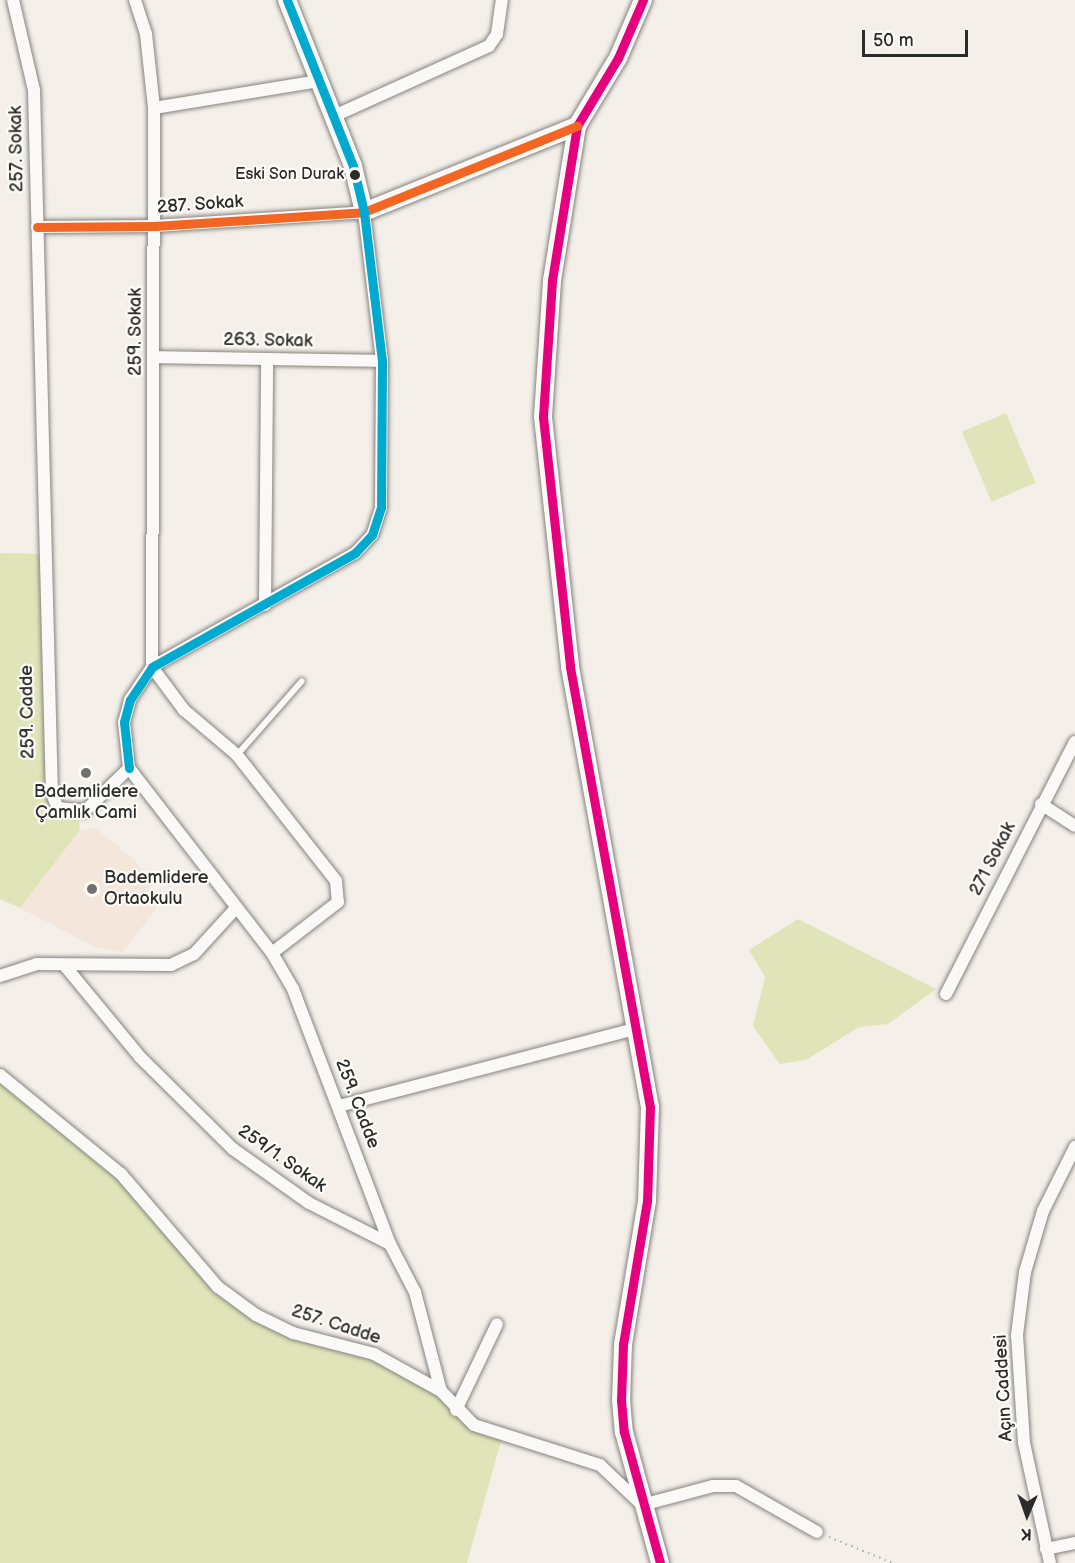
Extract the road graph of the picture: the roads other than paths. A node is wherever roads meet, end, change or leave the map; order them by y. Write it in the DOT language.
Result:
graph roads {
  1 [pos="13,0"];
  2 [pos="135,0"];
  3 [pos="286,0"];
  4 [pos="502,0"];
  5 [pos="643,0"];
  6 [pos="319,81"];
  7 [pos="154,108"];
  8 [pos="334,116"];
  9 [pos="577,126"];
  10 [pos="364,212"];
  11 [pos="155,226"];
  12 [pos="37,227"];
  13 [pos="154,357"];
  14 [pos="267,358"];
  15 [pos="382,361"];
  16 [pos="265,605"];
  17 [pos="152,667"];
  18 [pos="302,681"];
  19 [pos="1075,742"];
  20 [pos="237,755"];
  21 [pos="129,768"];
  22 [pos="1041,804"];
  23 [pos="1075,826"];
  24 [pos="236,908"];
  25 [pos="273,953"];
  26 [pos="64,966"];
  27 [pos="0,976"];
  28 [pos="946,994"];
  29 [pos="638,1028"];
  30 [pos="0,1075"];
  31 [pos="339,1106"];
  32 [pos="1075,1148"];
  33 [pos="390,1244"];
  34 [pos="497,1324"];
  35 [pos="441,1391"];
  36 [pos="456,1410"];
  37 [pos="642,1505"];
  38 [pos="817,1532"];
  39 [pos="1075,1543"];
  40 [pos="1046,1549"];
  41 [pos="660,1563"];
  42 [pos="1050,1563"];
  1 -- 12 [label="street, 257. Sokak"];
  2 -- 7 [label="street, 259. Sokak"];
  3 -- 6 [label="street"];
  4 -- 8 [label="street"];
  5 -- 9 [label="street"];
  6 -- 7 [label="street"];
  6 -- 8 [label="street"];
  7 -- 11 [label="street, 259. Sokak"];
  8 -- 10 [label="street"];
  9 -- 10 [label="street"];
  9 -- 29 [label="street"];
  10 -- 11 [label="street, 287. Sokak"];
  10 -- 15 [label="street"];
  11 -- 12 [label="street, 287. Sokak"];
  11 -- 13 [label="street, 259. Sokak"];
  12 -- 21 [label="street, 259. Cadde"];
  13 -- 14 [label="street, 263. Sokak"];
  13 -- 17 [label="street, 259. Sokak"];
  14 -- 15 [label="street, 263. Sokak"];
  14 -- 16 [label="street"];
  15 -- 16 [label="street"];
  16 -- 17 [label="street"];
  17 -- 20 [label="street"];
  17 -- 21 [label="street"];
  18 -- 20 [label="lane"];
  19 -- 22 [label="street, 271 Sokak"];
  20 -- 25 [label="street"];
  21 -- 24 [label="street, 259. Cadde"];
  22 -- 23 [label="street"];
  22 -- 28 [label="street, 271 Sokak"];
  24 -- 25 [label="street, 259. Cadde"];
  24 -- 26 [label="street"];
  25 -- 31 [label="street, 259. Cadde"];
  26 -- 27 [label="street"];
  26 -- 33 [label="street, 259/1. Sokak"];
  29 -- 31 [label="street"];
  29 -- 37 [label="street"];
  30 -- 35 [label="street, 257. Cadde"];
  31 -- 33 [label="street, 259. Cadde"];
  32 -- 40 [label="street, Açın Caddesi"];
  33 -- 35 [label="street"];
  34 -- 36 [label="street"];
  35 -- 36 [label="street, 257. Cadde"];
  36 -- 37 [label="street, 257. Cadde"];
  37 -- 38 [label="street"];
  37 -- 41 [label="street"];
  39 -- 40 [label="street"];
  40 -- 42 [label="street, Açın Caddesi"];
}
